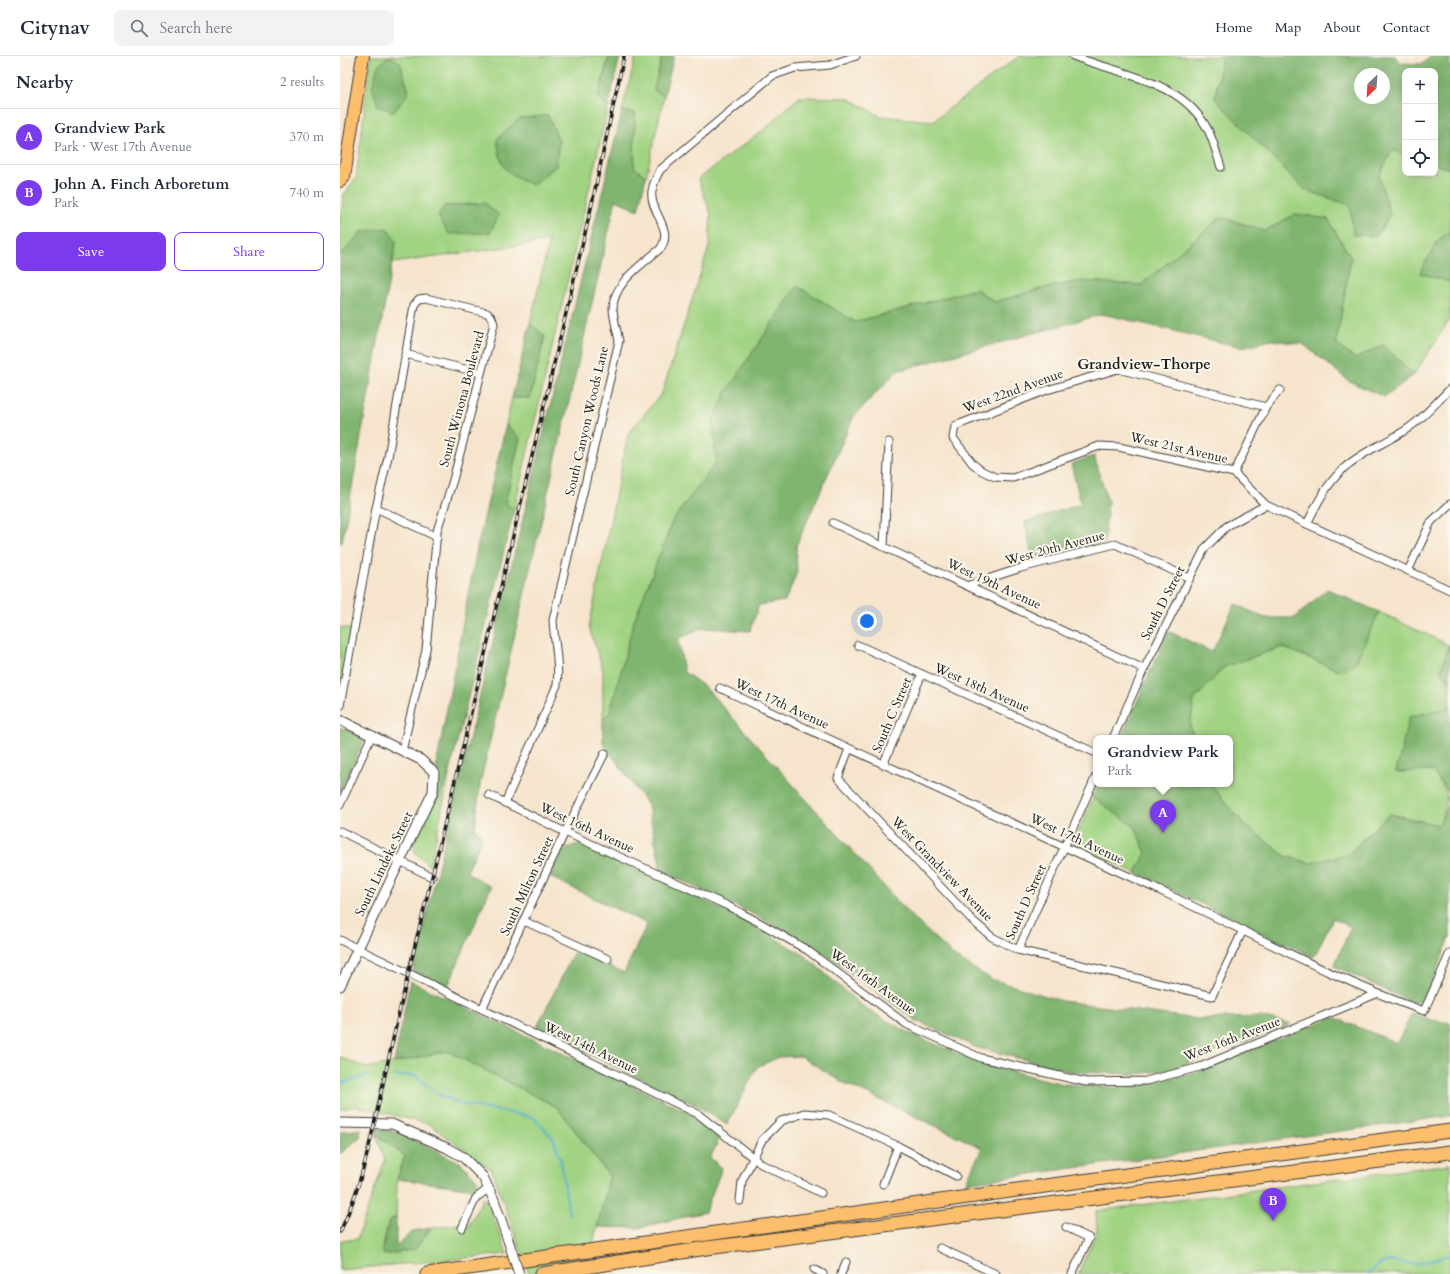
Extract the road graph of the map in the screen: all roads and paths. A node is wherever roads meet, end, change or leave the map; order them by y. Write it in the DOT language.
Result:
graph roads {
  1 [pos="358,56"];
  2 [pos="363,56"];
  3 [pos="856,56"];
  4 [pos="1074,56"];
  5 [pos="340,159"];
  6 [pos="1221,166"];
  7 [pos="340,182"];
  8 [pos="405,354"];
  9 [pos="481,373"];
  10 [pos="1450,389"];
  11 [pos="1280,390"];
  12 [pos="1266,407"];
  13 [pos="955,426"];
  14 [pos="889,442"];
  15 [pos="1234,473"];
  16 [pos="1450,504"];
  17 [pos="1266,505"];
  18 [pos="376,508"];
  19 [pos="833,523"];
  20 [pos="1307,524"];
  21 [pos="437,537"];
  22 [pos="884,546"];
  23 [pos="1408,571"];
  24 [pos="1189,578"];
  25 [pos="969,585"];
  26 [pos="1450,590"];
  27 [pos="858,645"];
  28 [pos="1144,669"];
  29 [pos="922,674"];
  30 [pos="720,688"];
  31 [pos="340,706"];
  32 [pos="340,720"];
  33 [pos="372,735"];
  34 [pos="1114,735"];
  35 [pos="849,749"];
  36 [pos="402,751"];
  37 [pos="1093,752"];
  38 [pos="605,753"];
  39 [pos="883,765"];
  40 [pos="1093,783"];
  41 [pos="489,795"];
  42 [pos="505,803"];
  43 [pos="340,806"];
  44 [pos="340,831"];
  45 [pos="565,832"];
  46 [pos="1065,847"];
  47 [pos="400,861"];
  48 [pos="432,877"];
  49 [pos="524,921"];
  50 [pos="1243,930"];
  51 [pos="340,940"];
  52 [pos="357,949"];
  53 [pos="1018,950"];
  54 [pos="1450,953"];
  55 [pos="608,959"];
  56 [pos="340,986"];
  57 [pos="1376,994"];
  58 [pos="482,1009"];
  59 [pos="340,1123"];
  60 [pos="1450,1131"];
  61 [pos="898,1146"];
  62 [pos="1450,1152"];
  63 [pos="754,1157"];
  64 [pos="956,1176"];
  65 [pos="883,1184"];
  66 [pos="489,1188"];
  67 [pos="821,1193"];
  68 [pos="740,1201"];
  69 [pos="1066,1227"];
  70 [pos="462,1228"];
  71 [pos="940,1248"];
  72 [pos="846,1262"];
  73 [pos="814,1269"];
  74 [pos="982,1271"];
  75 [pos="427,1274"];
  76 [pos="519,1274"];
  77 [pos="542,1274"];
  78 [pos="823,1274"];
  79 [pos="841,1274"];
  80 [pos="996,1274"];
  81 [pos="1072,1274"];
  1 -- 5 [label="highway"];
  2 -- 7 [label="highway"];
  3 -- 42 [label="street, South Canyon Woods Lane"];
  4 -- 6 [label="street"];
  8 -- 9 [label="street"];
  8 -- 9 [label="street, South Winona Boulevard"];
  8 -- 18 [label="street, South Winona Boulevard"];
  9 -- 21 [label="street, South Winona Boulevard"];
  10 -- 20 [label="street"];
  11 -- 12 [label="street"];
  12 -- 13 [label="street, West 22nd Avenue"];
  12 -- 15 [label="street"];
  13 -- 15 [label="street, West 21st Avenue"];
  14 -- 22 [label="street"];
  15 -- 17 [label="street, West 21st Avenue"];
  16 -- 23 [label="street"];
  17 -- 20 [label="street, West 21st Avenue"];
  17 -- 24 [label="street, South D Street"];
  18 -- 21 [label="street"];
  18 -- 31 [label="street, South Winona Boulevard"];
  19 -- 22 [label="street, West 19th Avenue"];
  20 -- 23 [label="street, West 21st Avenue"];
  21 -- 36 [label="street, South Winona Boulevard"];
  22 -- 25 [label="street, West 19th Avenue"];
  23 -- 26 [label="street, West 21st Avenue"];
  24 -- 25 [label="street, West 20th Avenue"];
  24 -- 28 [label="street, South D Street"];
  25 -- 28 [label="street, West 19th Avenue"];
  27 -- 29 [label="street, West 18th Avenue"];
  28 -- 34 [label="street, South D Street"];
  29 -- 37 [label="street, West 18th Avenue"];
  29 -- 39 [label="street, South C Street"];
  30 -- 35 [label="street, West 17th Avenue"];
  32 -- 33 [label="street"];
  33 -- 36 [label="street"];
  33 -- 43 [label="street"];
  35 -- 39 [label="street, West 17th Avenue"];
  35 -- 53 [label="street, West Grandview Avenue"];
  36 -- 47 [label="street, South Lindeke Street"];
  38 -- 45 [label="street, South Milton Street"];
  39 -- 46 [label="street, West 17th Avenue"];
  40 -- 46 [label="street, South D Street"];
  41 -- 42 [label="street, West 16th Avenue"];
  42 -- 45 [label="street, West 16th Avenue"];
  44 -- 47 [label="street"];
  45 -- 49 [label="street, South Milton Street"];
  45 -- 57 [label="street, West 16th Avenue"];
  46 -- 50 [label="street, West 17th Avenue"];
  46 -- 53 [label="street, South D Street"];
  47 -- 48 [label="street"];
  47 -- 52 [label="street, South Lindeke Street"];
  49 -- 55 [label="street"];
  49 -- 58 [label="street, South Milton Street"];
  50 -- 53 [label="street, West Grandview Avenue"];
  50 -- 57 [label="street, West 17th Avenue"];
  51 -- 52 [label="street, West 14th Avenue"];
  52 -- 56 [label="street, South Lindeke Street"];
  52 -- 58 [label="street, West 14th Avenue"];
  54 -- 57 [label="street, West 17th Avenue"];
  58 -- 63 [label="street, West 14th Avenue"];
  59 -- 66 [label="street"];
  60 -- 75 [label="highway"];
  61 -- 63 [label="street"];
  61 -- 64 [label="street"];
  61 -- 65 [label="street"];
  62 -- 77 [label="highway"];
  63 -- 67 [label="street, West 14th Avenue"];
  63 -- 68 [label="street"];
  66 -- 70 [label="street"];
  66 -- 76 [label="street, bridge"];
  69 -- 81 [label="street"];
  71 -- 74 [label="street"];
  72 -- 79 [label="street"];
  73 -- 78 [label="street"];
  74 -- 80 [label="street"];
}
